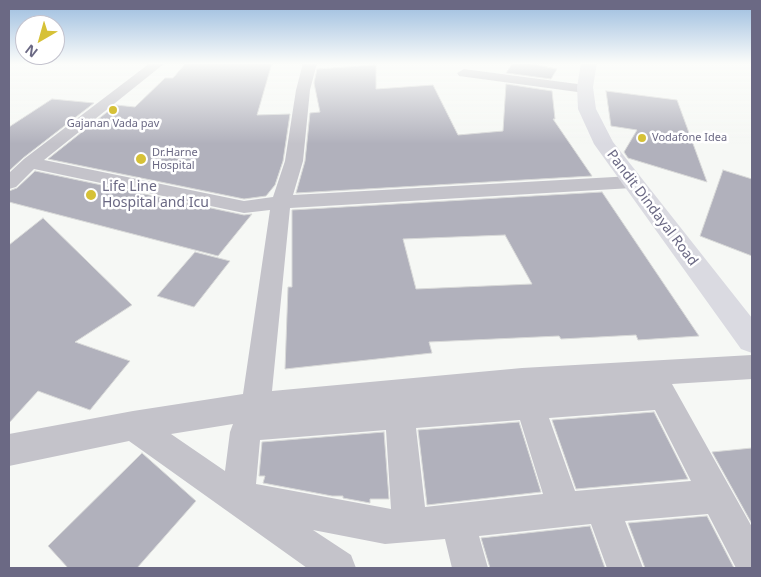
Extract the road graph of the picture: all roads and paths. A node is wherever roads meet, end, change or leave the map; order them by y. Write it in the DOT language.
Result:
graph roads {
  1 [pos="585,89"];
  2 [pos="124,90"];
  3 [pos="303,90"];
  4 [pos="30,163"];
  5 [pos="632,182"];
  6 [pos="9,183"];
  7 [pos="281,202"];
  8 [pos="752,340"];
  9 [pos="752,367"];
  10 [pos="657,385"];
  11 [pos="526,393"];
  12 [pos="256,406"];
  13 [pos="400,415"];
  14 [pos="133,426"];
  15 [pos="9,450"];
  16 [pos="717,496"];
  17 [pos="602,506"];
  18 [pos="564,509"];
  19 [pos="458,521"];
  20 [pos="410,526"];
  21 [pos="752,562"];
  22 [pos="338,568"];
  23 [pos="470,568"];
  24 [pos="626,568"];
  1 -- 5 [label="main road, Pandit Dindayal Road"];
  2 -- 4 [label="street"];
  3 -- 7 [label="street"];
  4 -- 6 [label="street"];
  4 -- 7 [label="street"];
  5 -- 7 [label="street"];
  5 -- 8 [label="main road, Pandit Dindayal Road"];
  7 -- 12 [label="street"];
  9 -- 10 [label="street"];
  10 -- 11 [label="street"];
  10 -- 16 [label="street"];
  11 -- 12 [label="street"];
  11 -- 13 [label="street"];
  11 -- 18 [label="street"];
  12 -- 14 [label="street"];
  13 -- 20 [label="street"];
  13 -- 20 [label="street"];
  14 -- 15 [label="street"];
  14 -- 22 [label="street"];
  16 -- 17 [label="street"];
  16 -- 21 [label="street"];
  17 -- 18 [label="street"];
  17 -- 24 [label="street"];
  18 -- 19 [label="street"];
  19 -- 20 [label="street"];
  19 -- 23 [label="street"];
}
